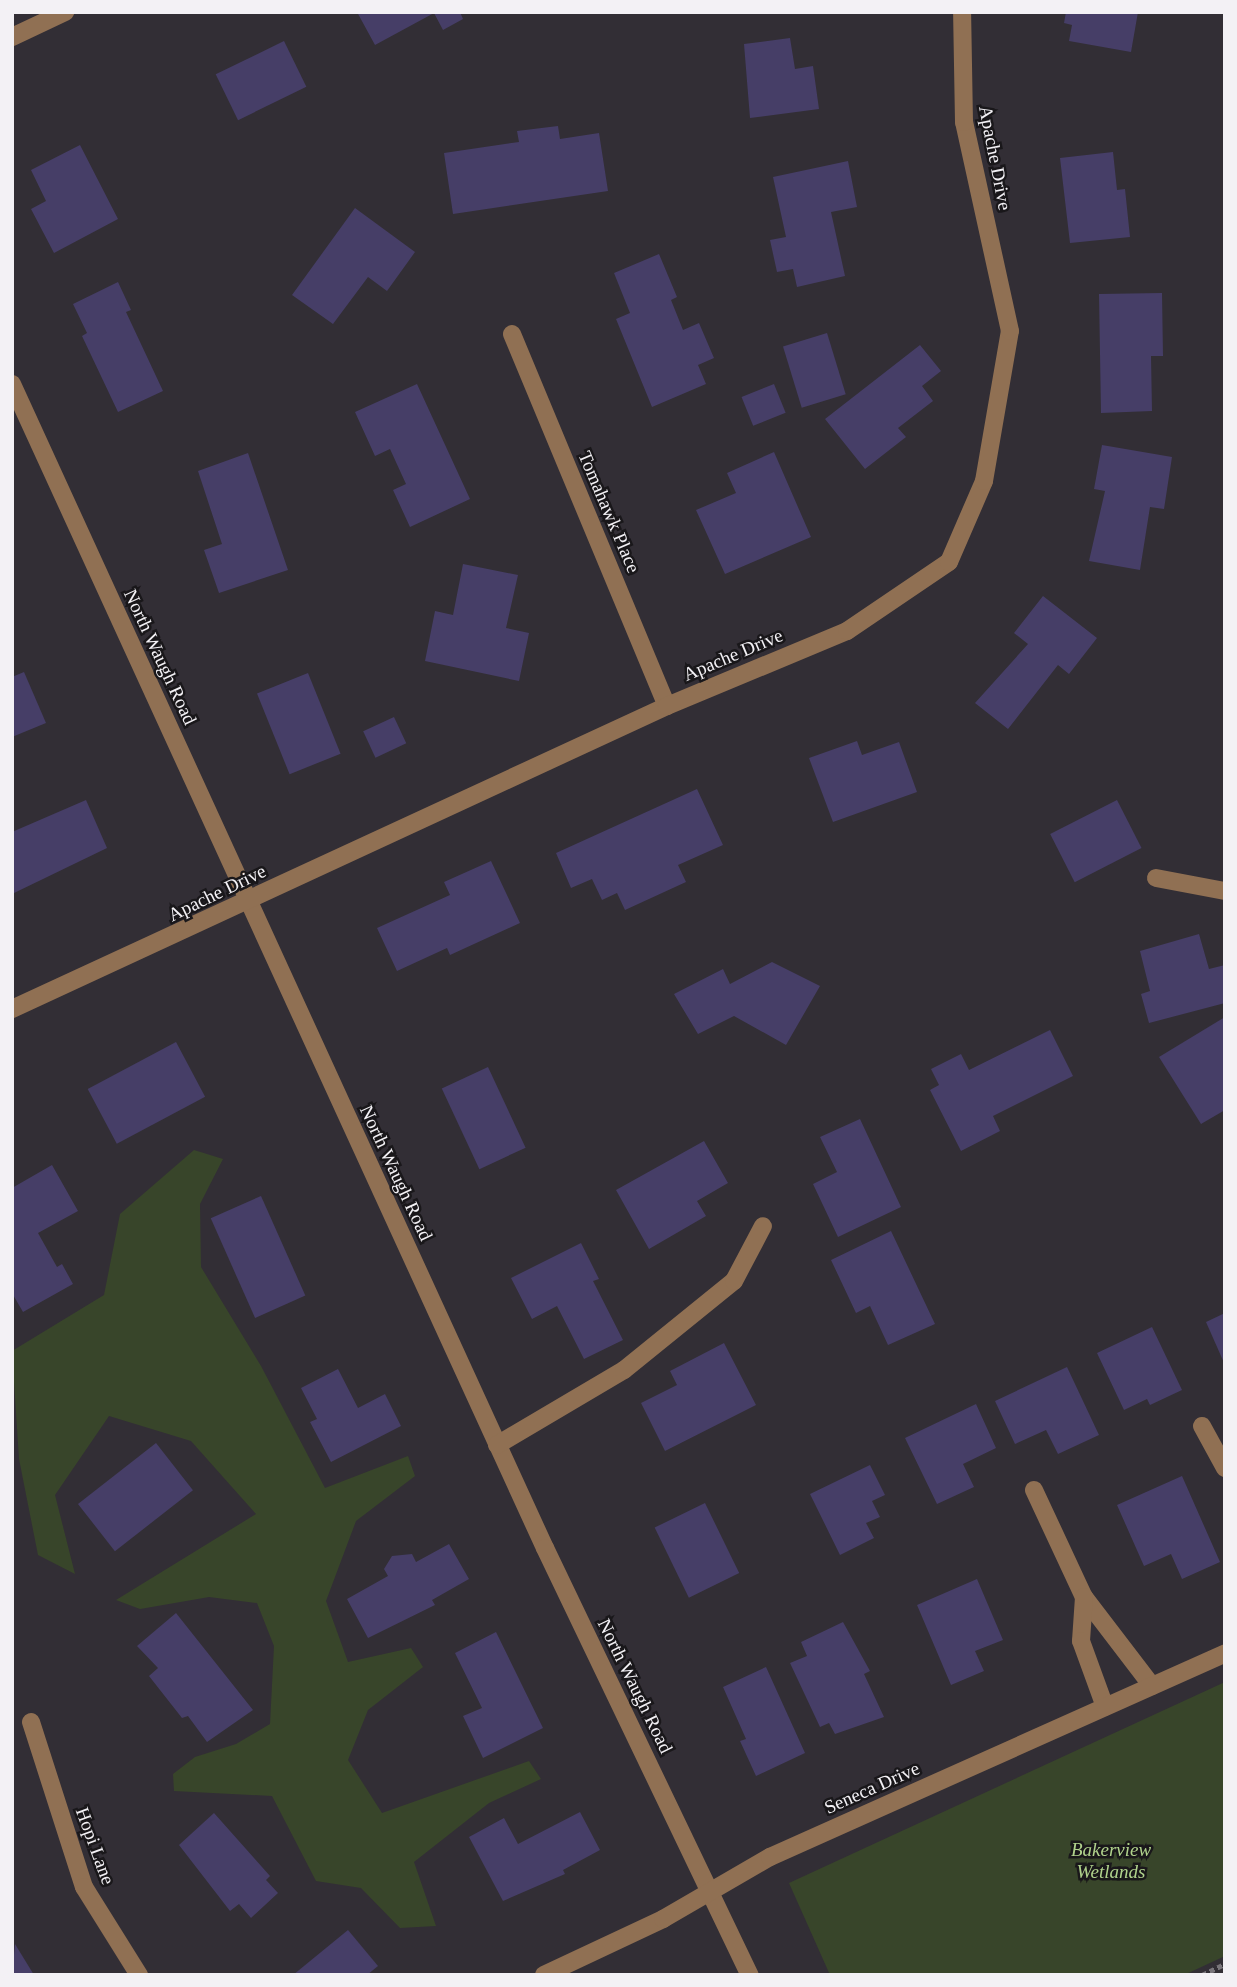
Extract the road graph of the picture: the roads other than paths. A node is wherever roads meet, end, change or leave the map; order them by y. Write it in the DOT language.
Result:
graph roads {
  1 [pos="65,12"];
  2 [pos="962,12"];
  3 [pos="12,37"];
  4 [pos="512,334"];
  5 [pos="12,384"];
  6 [pos="667,706"];
  7 [pos="1156,878"];
  8 [pos="1225,891"];
  9 [pos="249,902"];
  10 [pos="12,1009"];
  11 [pos="763,1226"];
  12 [pos="1202,1426"];
  13 [pos="497,1445"];
  14 [pos="1225,1468"];
  15 [pos="1034,1490"];
  16 [pos="1084,1598"];
  17 [pos="1225,1653"];
  18 [pos="1152,1686"];
  19 [pos="1105,1707"];
  20 [pos="31,1722"];
  21 [pos="712,1891"];
  22 [pos="139,1975"];
  23 [pos="544,1975"];
  24 [pos="750,1975"];
  1 -- 3 [label="street"];
  2 -- 6 [label="street, Apache Drive"];
  4 -- 6 [label="street, Tomahawk Place"];
  5 -- 9 [label="street, North Waugh Road"];
  6 -- 9 [label="street, Apache Drive"];
  7 -- 8 [label="street"];
  9 -- 10 [label="street, Apache Drive"];
  9 -- 13 [label="street, North Waugh Road"];
  11 -- 13 [label="street"];
  12 -- 14 [label="street"];
  13 -- 21 [label="street, North Waugh Road"];
  15 -- 16 [label="street"];
  16 -- 18 [label="street"];
  16 -- 19 [label="street"];
  17 -- 18 [label="street, Seneca Drive"];
  18 -- 19 [label="street, Seneca Drive"];
  19 -- 21 [label="street, Seneca Drive"];
  20 -- 22 [label="street, Hopi Lane"];
  21 -- 23 [label="street, Seneca Drive"];
  21 -- 24 [label="street, North Waugh Road"];
}
